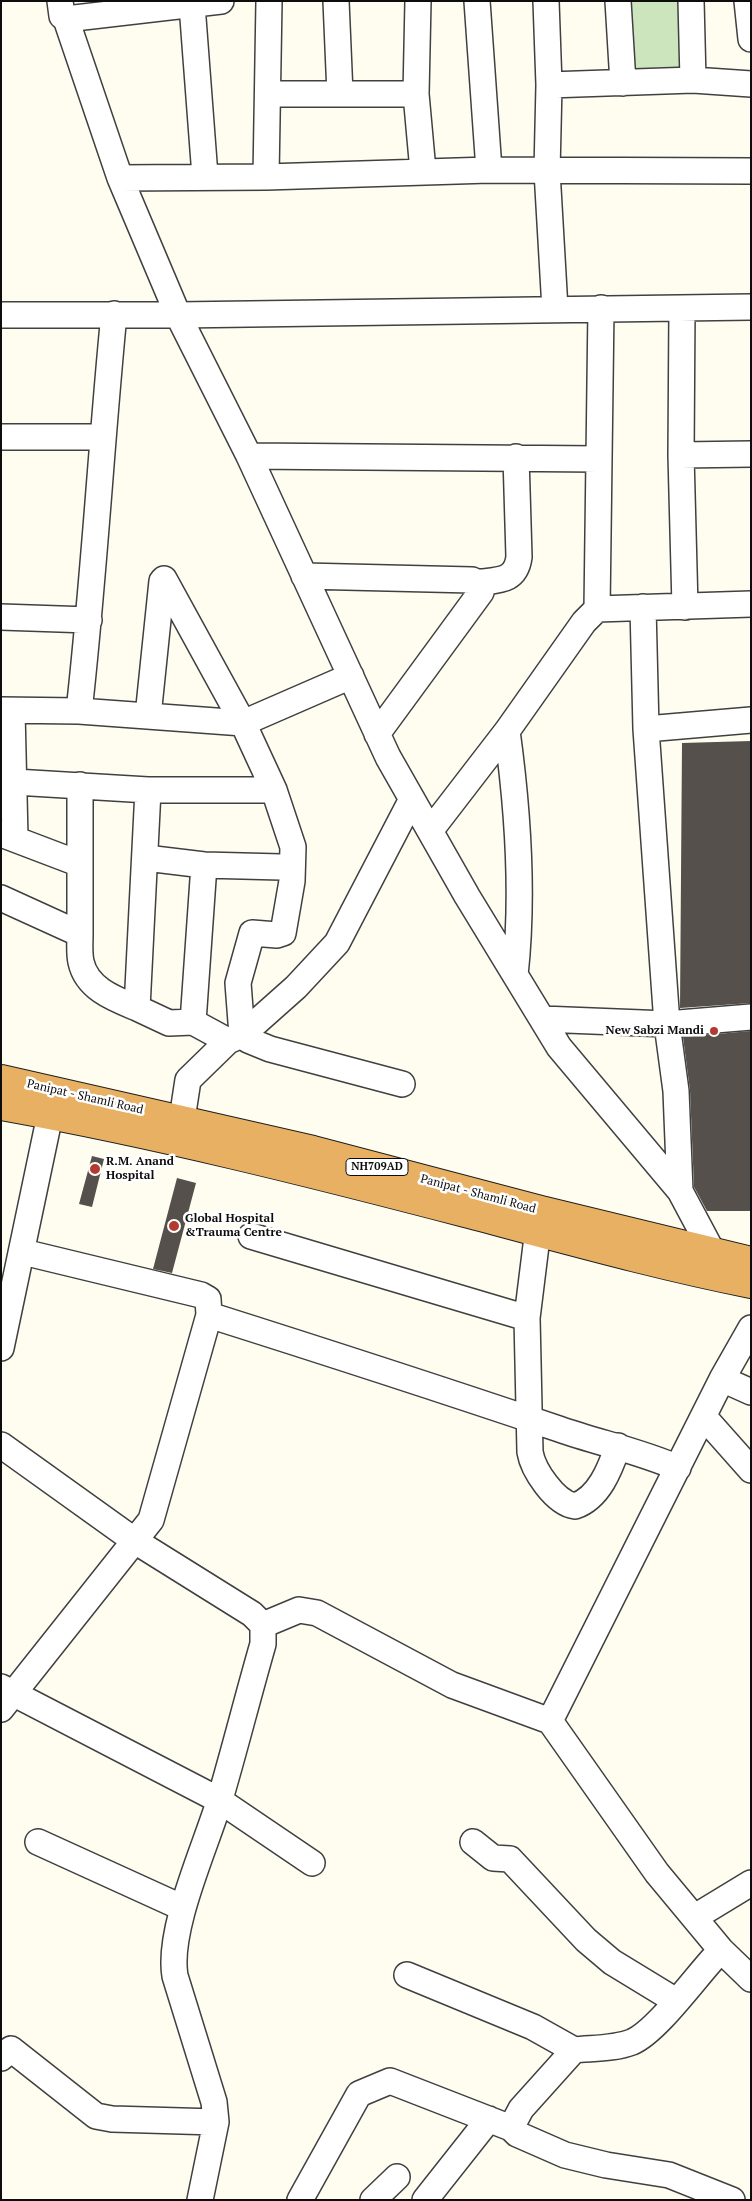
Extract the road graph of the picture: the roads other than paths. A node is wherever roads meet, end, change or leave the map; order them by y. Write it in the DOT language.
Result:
graph roads {
  1 [pos="221,1"];
  2 [pos="269,1"];
  3 [pos="336,1"];
  4 [pos="418,1"];
  5 [pos="477,1"];
  6 [pos="546,1"];
  7 [pos="618,1"];
  8 [pos="691,1"];
  9 [pos="747,1"];
  10 [pos="192,5"];
  11 [pos="63,12"];
  12 [pos="751,39"];
  13 [pos="693,80"];
  14 [pos="623,82"];
  15 [pos="751,84"];
  16 [pos="549,85"];
  17 [pos="269,94"];
  18 [pos="340,94"];
  19 [pos="416,94"];
  20 [pos="489,170"];
  21 [pos="423,171"];
  22 [pos="547,171"];
  23 [pos="751,171"];
  24 [pos="205,176"];
  25 [pos="266,177"];
  26 [pos="120,178"];
  27 [pos="751,307"];
  28 [pos="601,308"];
  29 [pos="682,308"];
  30 [pos="555,309"];
  31 [pos="114,314"];
  32 [pos="1,315"];
  33 [pos="178,315"];
  34 [pos="1,437"];
  35 [pos="102,437"];
  36 [pos="751,454"];
  37 [pos="681,455"];
  38 [pos="248,456"];
  39 [pos="516,457"];
  40 [pos="598,459"];
  41 [pos="304,576"];
  42 [pos="482,582"];
  43 [pos="751,604"];
  44 [pos="642,607"];
  45 [pos="685,607"];
  46 [pos="597,609"];
  47 [pos="1,617"];
  48 [pos="89,620"];
  49 [pos="351,676"];
  50 [pos="7,710"];
  51 [pos="79,711"];
  52 [pos="148,716"];
  53 [pos="751,720"];
  54 [pos="243,722"];
  55 [pos="646,728"];
  56 [pos="507,731"];
  57 [pos="377,734"];
  58 [pos="15,782"];
  59 [pos="80,785"];
  60 [pos="148,790"];
  61 [pos="274,790"];
  62 [pos="412,799"];
  63 [pos="430,831"];
  64 [pos="8,836"];
  65 [pos="146,858"];
  66 [pos="80,864"];
  67 [pos="204,865"];
  68 [pos="292,865"];
  69 [pos="1,898"];
  70 [pos="80,934"];
  71 [pos="515,975"];
  72 [pos="137,1008"];
  73 [pos="751,1016"];
  74 [pos="542,1019"];
  75 [pos="193,1022"];
  76 [pos="667,1024"];
  77 [pos="235,1038"];
  78 [pos="1,1079"];
  79 [pos="402,1084"];
  80 [pos="53,1102"];
  81 [pos="1,1106"];
  82 [pos="182,1119"];
  83 [pos="680,1191"];
  84 [pos="539,1221"];
  85 [pos="251,1236"];
  86 [pos="23,1252"];
  87 [pos="751,1261"];
  88 [pos="715,1265"];
  89 [pos="751,1284"];
  90 [pos="209,1315"];
  91 [pos="527,1318"];
  92 [pos="751,1328"];
  93 [pos="1,1348"];
  94 [pos="722,1379"];
  95 [pos="751,1392"];
  96 [pos="704,1417"];
  97 [pos="530,1419"];
  98 [pos="1,1445"];
  99 [pos="618,1446"];
  100 [pos="678,1468"];
  101 [pos="751,1470"];
  102 [pos="135,1541"];
  103 [pos="262,1625"];
  104 [pos="5,1697"];
  105 [pos="550,1721"];
  106 [pos="220,1800"];
  107 [pos="38,1842"];
  108 [pos="472,1842"];
  109 [pos="312,1863"];
  110 [pos="751,1883"];
  111 [pos="183,1908"];
  112 [pos="695,1917"];
  113 [pos="721,1950"];
  114 [pos="407,1975"];
  115 [pos="751,1979"];
  116 [pos="676,2001"];
  117 [pos="5,2050"];
  118 [pos="574,2050"];
  119 [pos="216,2122"];
  120 [pos="500,2123"];
  121 [pos="397,2177"];
  122 [pos="200,2200"];
  123 [pos="300,2200"];
  124 [pos="373,2200"];
  125 [pos="426,2200"];
  126 [pos="732,2200"];
  1 -- 10 [label="street"];
  2 -- 17 [label="street"];
  3 -- 18 [label="street"];
  4 -- 19 [label="street"];
  5 -- 20 [label="street"];
  6 -- 16 [label="street"];
  7 -- 14 [label="street"];
  8 -- 13 [label="street"];
  9 -- 12 [label="street"];
  10 -- 11 [label="street"];
  10 -- 24 [label="street"];
  11 -- 26 [label="street"];
  13 -- 14 [label="street"];
  13 -- 15 [label="street"];
  14 -- 16 [label="street"];
  16 -- 22 [label="street"];
  17 -- 18 [label="street"];
  17 -- 25 [label="street"];
  18 -- 19 [label="street"];
  19 -- 21 [label="street"];
  20 -- 21 [label="street"];
  20 -- 22 [label="street"];
  21 -- 25 [label="street"];
  22 -- 23 [label="street"];
  22 -- 30 [label="street"];
  24 -- 25 [label="street"];
  24 -- 26 [label="street"];
  26 -- 33 [label="street"];
  27 -- 29 [label="street"];
  28 -- 29 [label="street"];
  28 -- 30 [label="street"];
  28 -- 40 [label="street"];
  29 -- 37 [label="street"];
  30 -- 33 [label="street"];
  31 -- 32 [label="street"];
  31 -- 33 [label="street"];
  31 -- 35 [label="street"];
  33 -- 38 [label="street"];
  34 -- 35 [label="street"];
  35 -- 48 [label="street"];
  36 -- 37 [label="street"];
  37 -- 45 [label="street"];
  38 -- 39 [label="street"];
  38 -- 41 [label="street"];
  39 -- 40 [label="street"];
  39 -- 42 [label="street"];
  40 -- 46 [label="street"];
  41 -- 42 [label="street"];
  41 -- 49 [label="street"];
  42 -- 57 [label="street"];
  43 -- 45 [label="street"];
  44 -- 45 [label="street"];
  44 -- 46 [label="street"];
  44 -- 55 [label="street"];
  46 -- 56 [label="street"];
  47 -- 48 [label="street"];
  48 -- 51 [label="street"];
  49 -- 54 [label="street"];
  49 -- 57 [label="street"];
  50 -- 51 [label="street"];
  50 -- 58 [label="street"];
  51 -- 52 [label="street"];
  52 -- 54 [label="street"];
  52 -- 54 [label="street"];
  53 -- 55 [label="street"];
  54 -- 61 [label="street"];
  55 -- 76 [label="street"];
  56 -- 63 [label="street"];
  56 -- 71 [label="street"];
  57 -- 62 [label="street"];
  58 -- 59 [label="street"];
  58 -- 64 [label="street"];
  59 -- 60 [label="street"];
  59 -- 66 [label="street"];
  60 -- 61 [label="street"];
  60 -- 65 [label="street"];
  61 -- 68 [label="street"];
  62 -- 63 [label="street"];
  62 -- 77 [label="street"];
  63 -- 71 [label="street"];
  64 -- 66 [label="street"];
  65 -- 67 [label="street"];
  65 -- 72 [label="street"];
  66 -- 70 [label="street"];
  67 -- 68 [label="street"];
  67 -- 75 [label="street"];
  68 -- 77 [label="street"];
  69 -- 70 [label="street"];
  70 -- 72 [label="street"];
  71 -- 74 [label="street"];
  72 -- 75 [label="street"];
  73 -- 76 [label="street"];
  74 -- 76 [label="street"];
  74 -- 83 [label="street"];
  75 -- 77 [label="street"];
  76 -- 83 [label="street"];
  77 -- 79 [label="street"];
  77 -- 82 [label="street"];
  78 -- 80 [label="highway, Panipat - Shamli Road / NH709AD"];
  80 -- 81 [label="highway, Panipat - Shamli Road / NH709AD"];
  80 -- 82 [label="highway, Panipat - Shamli Road / NH709AD"];
  80 -- 84 [label="highway, Panipat - Shamli Road / NH709AD"];
  80 -- 86 [label="street"];
  82 -- 84 [label="highway, Panipat - Shamli Road / NH709AD"];
  83 -- 88 [label="street"];
  84 -- 88 [label="highway, Panipat - Shamli Road / NH709AD"];
  84 -- 91 [label="street"];
  85 -- 91 [label="street"];
  86 -- 90 [label="street"];
  86 -- 93 [label="street"];
  87 -- 88 [label="highway, Panipat - Shamli Road / NH709AD"];
  88 -- 89 [label="highway, Panipat - Shamli Road / NH709AD"];
  90 -- 97 [label="street"];
  90 -- 102 [label="street"];
  91 -- 97 [label="street"];
  92 -- 94 [label="street"];
  94 -- 95 [label="street"];
  94 -- 96 [label="street"];
  96 -- 100 [label="street"];
  96 -- 101 [label="street"];
  97 -- 99 [label="street"];
  97 -- 99 [label="street"];
  98 -- 102 [label="street"];
  99 -- 100 [label="street"];
  100 -- 105 [label="street"];
  102 -- 103 [label="street"];
  102 -- 104 [label="street"];
  103 -- 105 [label="street"];
  103 -- 106 [label="street"];
  104 -- 106 [label="street"];
  105 -- 112 [label="street"];
  106 -- 109 [label="street"];
  106 -- 111 [label="street"];
  107 -- 111 [label="street"];
  108 -- 116 [label="street"];
  110 -- 112 [label="street"];
  111 -- 119 [label="street"];
  112 -- 113 [label="street"];
  113 -- 115 [label="street"];
  113 -- 116 [label="street"];
  114 -- 118 [label="street"];
  116 -- 118 [label="street"];
  117 -- 119 [label="street"];
  118 -- 120 [label="street"];
  119 -- 122 [label="street"];
  120 -- 123 [label="street"];
  120 -- 125 [label="street"];
  120 -- 126 [label="street"];
  121 -- 124 [label="street"];
}
